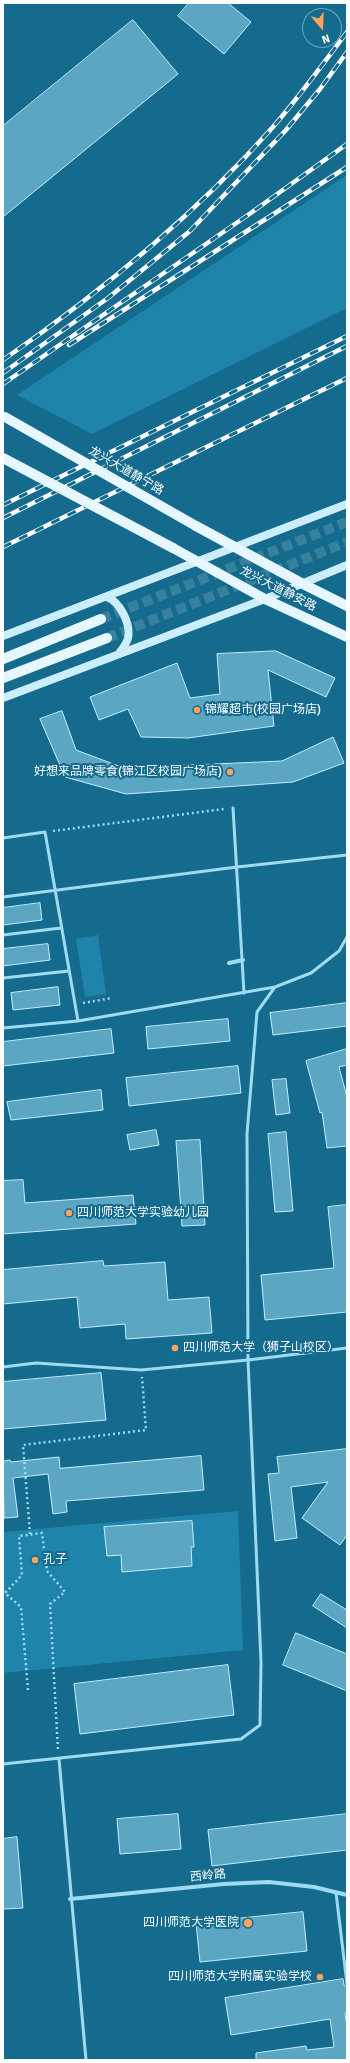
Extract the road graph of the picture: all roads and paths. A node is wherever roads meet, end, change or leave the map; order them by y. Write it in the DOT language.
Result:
graph roads {
  1 [pos="4,416"];
  2 [pos="3,458"];
  3 [pos="347,504"];
  4 [pos="236,547"];
  5 [pos="199,561"];
  6 [pos="347,565"];
  7 [pos="302,584"];
  8 [pos="107,597"];
  9 [pos="265,599"];
  10 [pos="347,606"];
  11 [pos="101,619"];
  12 [pos="3,636"];
  13 [pos="347,637"];
  14 [pos="107,638"];
  15 [pos="120,652"];
  16 [pos="3,659"];
  17 [pos="3,678"];
  18 [pos="3,698"];
  19 [pos="233,808"];
  20 [pos="45,832"];
  21 [pos="3,838"];
  22 [pos="347,855"];
  23 [pos="237,867"];
  24 [pos="55,890"];
  25 [pos="3,897"];
  26 [pos="61,928"];
  27 [pos="3,935"];
  28 [pos="347,937"];
  29 [pos="243,960"];
  30 [pos="229,963"];
  31 [pos="68,971"];
  32 [pos="3,978"];
  33 [pos="275,987"];
  34 [pos="244,993"];
  35 [pos="112,998"];
  36 [pos="75,1004"];
  37 [pos="78,1020"];
  38 [pos="3,1028"];
  39 [pos="347,1348"];
  40 [pos="248,1360"];
  41 [pos="3,1367"];
  42 [pos="141,1370"];
  43 [pos="30,1534"];
  44 [pos="28,1690"];
  45 [pos="59,1759"];
  46 [pos="3,1764"];
  47 [pos="336,1893"];
  48 [pos="347,1895"];
  49 [pos="70,1899"];
  50 [pos="347,1984"];
  51 [pos="86,2060"];
  1 -- 4 [label="main road, 龙兴大道静宁路, bridge"];
  2 -- 5 [label="main road, bridge"];
  3 -- 4 [label="main road"];
  4 -- 5 [label="main road"];
  4 -- 7 [label="main road, 龙兴大道静安路"];
  5 -- 8 [label="main road"];
  5 -- 9 [label="main road, 龙兴大道静安路"];
  6 -- 7 [label="main road"];
  7 -- 9 [label="main road"];
  7 -- 10 [label="main road, 龙兴大道静安路"];
  8 -- 12 [label="main road"];
  8 -- 15 [label="main road"];
  9 -- 13 [label="main road, 龙兴大道静安路"];
  9 -- 15 [label="main road"];
  11 -- 16 [label="main road"];
  14 -- 17 [label="main road"];
  15 -- 18 [label="main road"];
  19 -- 20 [label="path"];
  19 -- 23 [label="lane"];
  20 -- 21 [label="lane"];
  20 -- 24 [label="lane"];
  22 -- 23 [label="lane"];
  23 -- 24 [label="lane"];
  23 -- 29 [label="lane"];
  24 -- 25 [label="lane"];
  24 -- 26 [label="lane"];
  26 -- 27 [label="lane"];
  26 -- 31 [label="lane"];
  28 -- 33 [label="lane"];
  29 -- 30 [label="street"];
  29 -- 34 [label="lane"];
  31 -- 32 [label="lane"];
  31 -- 36 [label="lane"];
  33 -- 34 [label="lane"];
  33 -- 40 [label="lane"];
  34 -- 37 [label="lane"];
  35 -- 36 [label="path"];
  36 -- 37 [label="lane"];
  37 -- 38 [label="lane"];
  39 -- 40 [label="lane"];
  40 -- 42 [label="lane"];
  40 -- 45 [label="lane"];
  41 -- 42 [label="lane"];
  42 -- 43 [label="path"];
  43 -- 44 [label="path"];
  43 -- 45 [label="path"];
  45 -- 46 [label="lane"];
  45 -- 49 [label="lane"];
  47 -- 48 [label="street, 西岭路"];
  47 -- 49 [label="street, 西岭路"];
  47 -- 50 [label="lane"];
  49 -- 51 [label="lane"];
}
